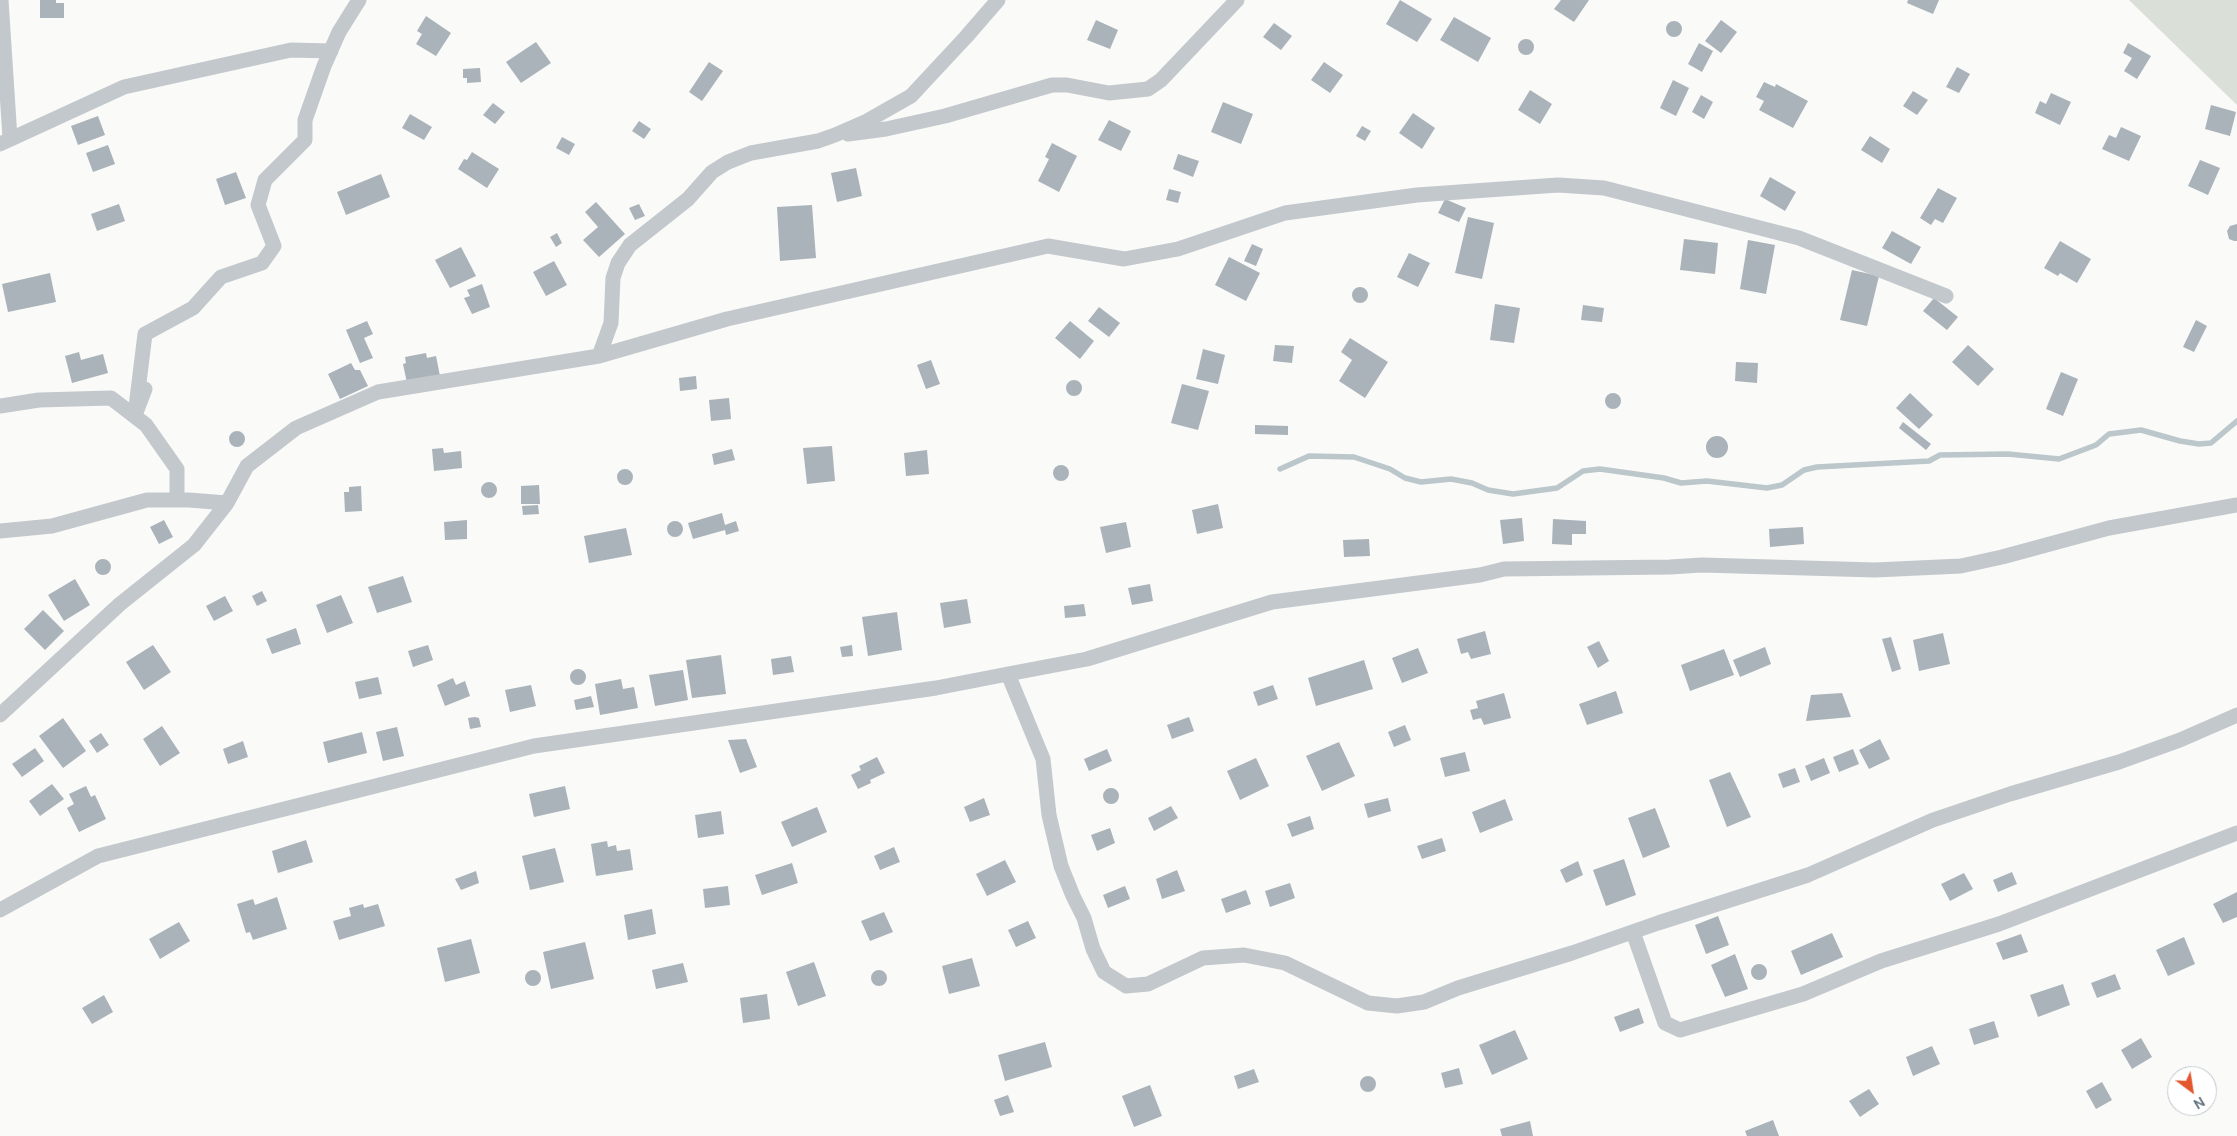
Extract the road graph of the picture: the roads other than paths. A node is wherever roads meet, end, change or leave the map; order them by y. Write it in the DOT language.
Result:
graph roads {
  1 [pos="2,0"];
  2 [pos="360,0"];
  3 [pos="998,0"];
  4 [pos="1238,0"];
  5 [pos="331,51"];
  6 [pos="835,135"];
  7 [pos="5,141"];
  8 [pos="1946,296"];
  9 [pos="599,356"];
  10 [pos="145,389"];
  11 [pos="0,406"];
  12 [pos="134,416"];
  13 [pos="177,500"];
  14 [pos="227,503"];
  15 [pos="2237,505"];
  16 [pos="0,531"];
  17 [pos="1008,674"];
  18 [pos="0,715"];
  19 [pos="2237,715"];
  20 [pos="2237,833"];
  21 [pos="0,910"];
  22 [pos="1633,932"];
  1 -- 7 [label="street"];
  2 -- 5 [label="street"];
  3 -- 6 [label="street"];
  4 -- 6 [label="street"];
  5 -- 7 [label="street"];
  5 -- 12 [label="street"];
  6 -- 9 [label="street"];
  8 -- 9 [label="street"];
  9 -- 14 [label="street"];
  10 -- 12 [label="street"];
  11 -- 12 [label="street"];
  12 -- 13 [label="street"];
  13 -- 14 [label="street"];
  13 -- 16 [label="street"];
  14 -- 18 [label="street"];
  15 -- 17 [label="street"];
  17 -- 21 [label="street"];
  17 -- 22 [label="street"];
  19 -- 22 [label="street"];
  20 -- 22 [label="street"];
}
